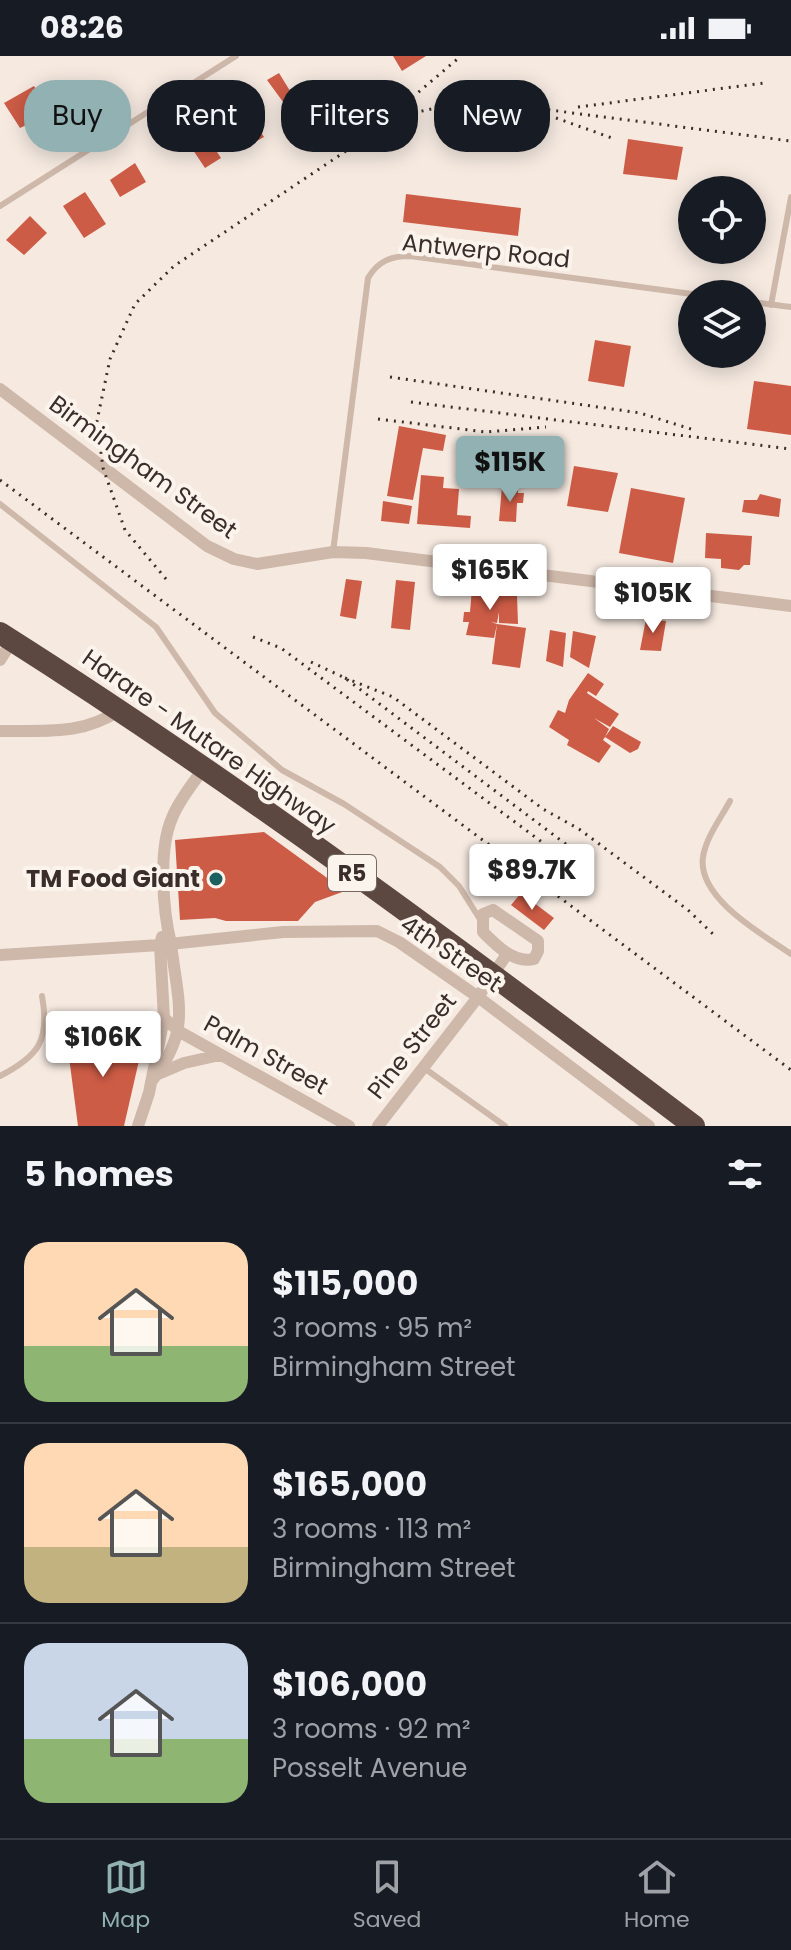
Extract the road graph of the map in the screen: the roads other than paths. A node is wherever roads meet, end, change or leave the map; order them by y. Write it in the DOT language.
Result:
graph roads {
  1 [pos="236,56"];
  2 [pos="791,197"];
  3 [pos="0,206"];
  4 [pos="678,292"];
  5 [pos="766,304"];
  6 [pos="771,305"];
  7 [pos="791,307"];
  8 [pos="0,389"];
  9 [pos="0,504"];
  10 [pos="333,552"];
  11 [pos="791,606"];
  12 [pos="4,645"];
  13 [pos="120,710"];
  14 [pos="0,731"];
  15 [pos="203,769"];
  16 [pos="730,801"];
  17 [pos="481,921"];
  18 [pos="166,940"];
  19 [pos="507,954"];
  20 [pos="791,954"];
  21 [pos="0,955"];
  22 [pos="493,976"];
  23 [pos="42,996"];
  24 [pos="478,997"];
  25 [pos="164,1018"];
  26 [pos="180,1032"];
  27 [pos="220,1055"];
  28 [pos="424,1068"];
  29 [pos="0,1076"];
  30 [pos="154,1078"];
  31 [pos="138,1126"];
  32 [pos="349,1126"];
  33 [pos="378,1126"];
  34 [pos="505,1126"];
  35 [pos="649,1126"];
  36 [pos="694,1126"];
  1 -- 3 [label="lane"];
  2 -- 6 [label="lane"];
  4 -- 10 [label="lane, Antwerp Road"];
  5 -- 6 [label="lane"];
  6 -- 7 [label="lane"];
  8 -- 10 [label="street, Birmingham Street"];
  9 -- 17 [label="lane"];
  10 -- 11 [label="street, Birmingham Street"];
  12 -- 13 [label="highway, Harare - Mutare Highway / R5"];
  13 -- 14 [label="street"];
  13 -- 15 [label="highway, Harare - Mutare Highway / R5"];
  15 -- 18 [label="street"];
  15 -- 22 [label="highway, Harare - Mutare Highway / R5"];
  16 -- 20 [label="lane"];
  17 -- 19 [label="street"];
  17 -- 19 [label="street"];
  18 -- 21 [label="street, 4th Street"];
  18 -- 24 [label="street, 4th Street"];
  18 -- 25 [label="street"];
  18 -- 26 [label="street"];
  19 -- 22 [label="street, Pine Street"];
  22 -- 24 [label="street, Pine Street"];
  22 -- 36 [label="highway, Harare - Mutare Highway / R5"];
  23 -- 29 [label="lane"];
  24 -- 28 [label="street, Pine Street"];
  24 -- 35 [label="street, 4th Street"];
  25 -- 26 [label="street, Palm Street"];
  25 -- 30 [label="street"];
  26 -- 27 [label="street, Palm Street"];
  26 -- 30 [label="street"];
  27 -- 30 [label="street"];
  27 -- 32 [label="street, Palm Street"];
  28 -- 33 [label="street, Pine Street"];
  28 -- 34 [label="lane"];
  30 -- 31 [label="street"];
}
